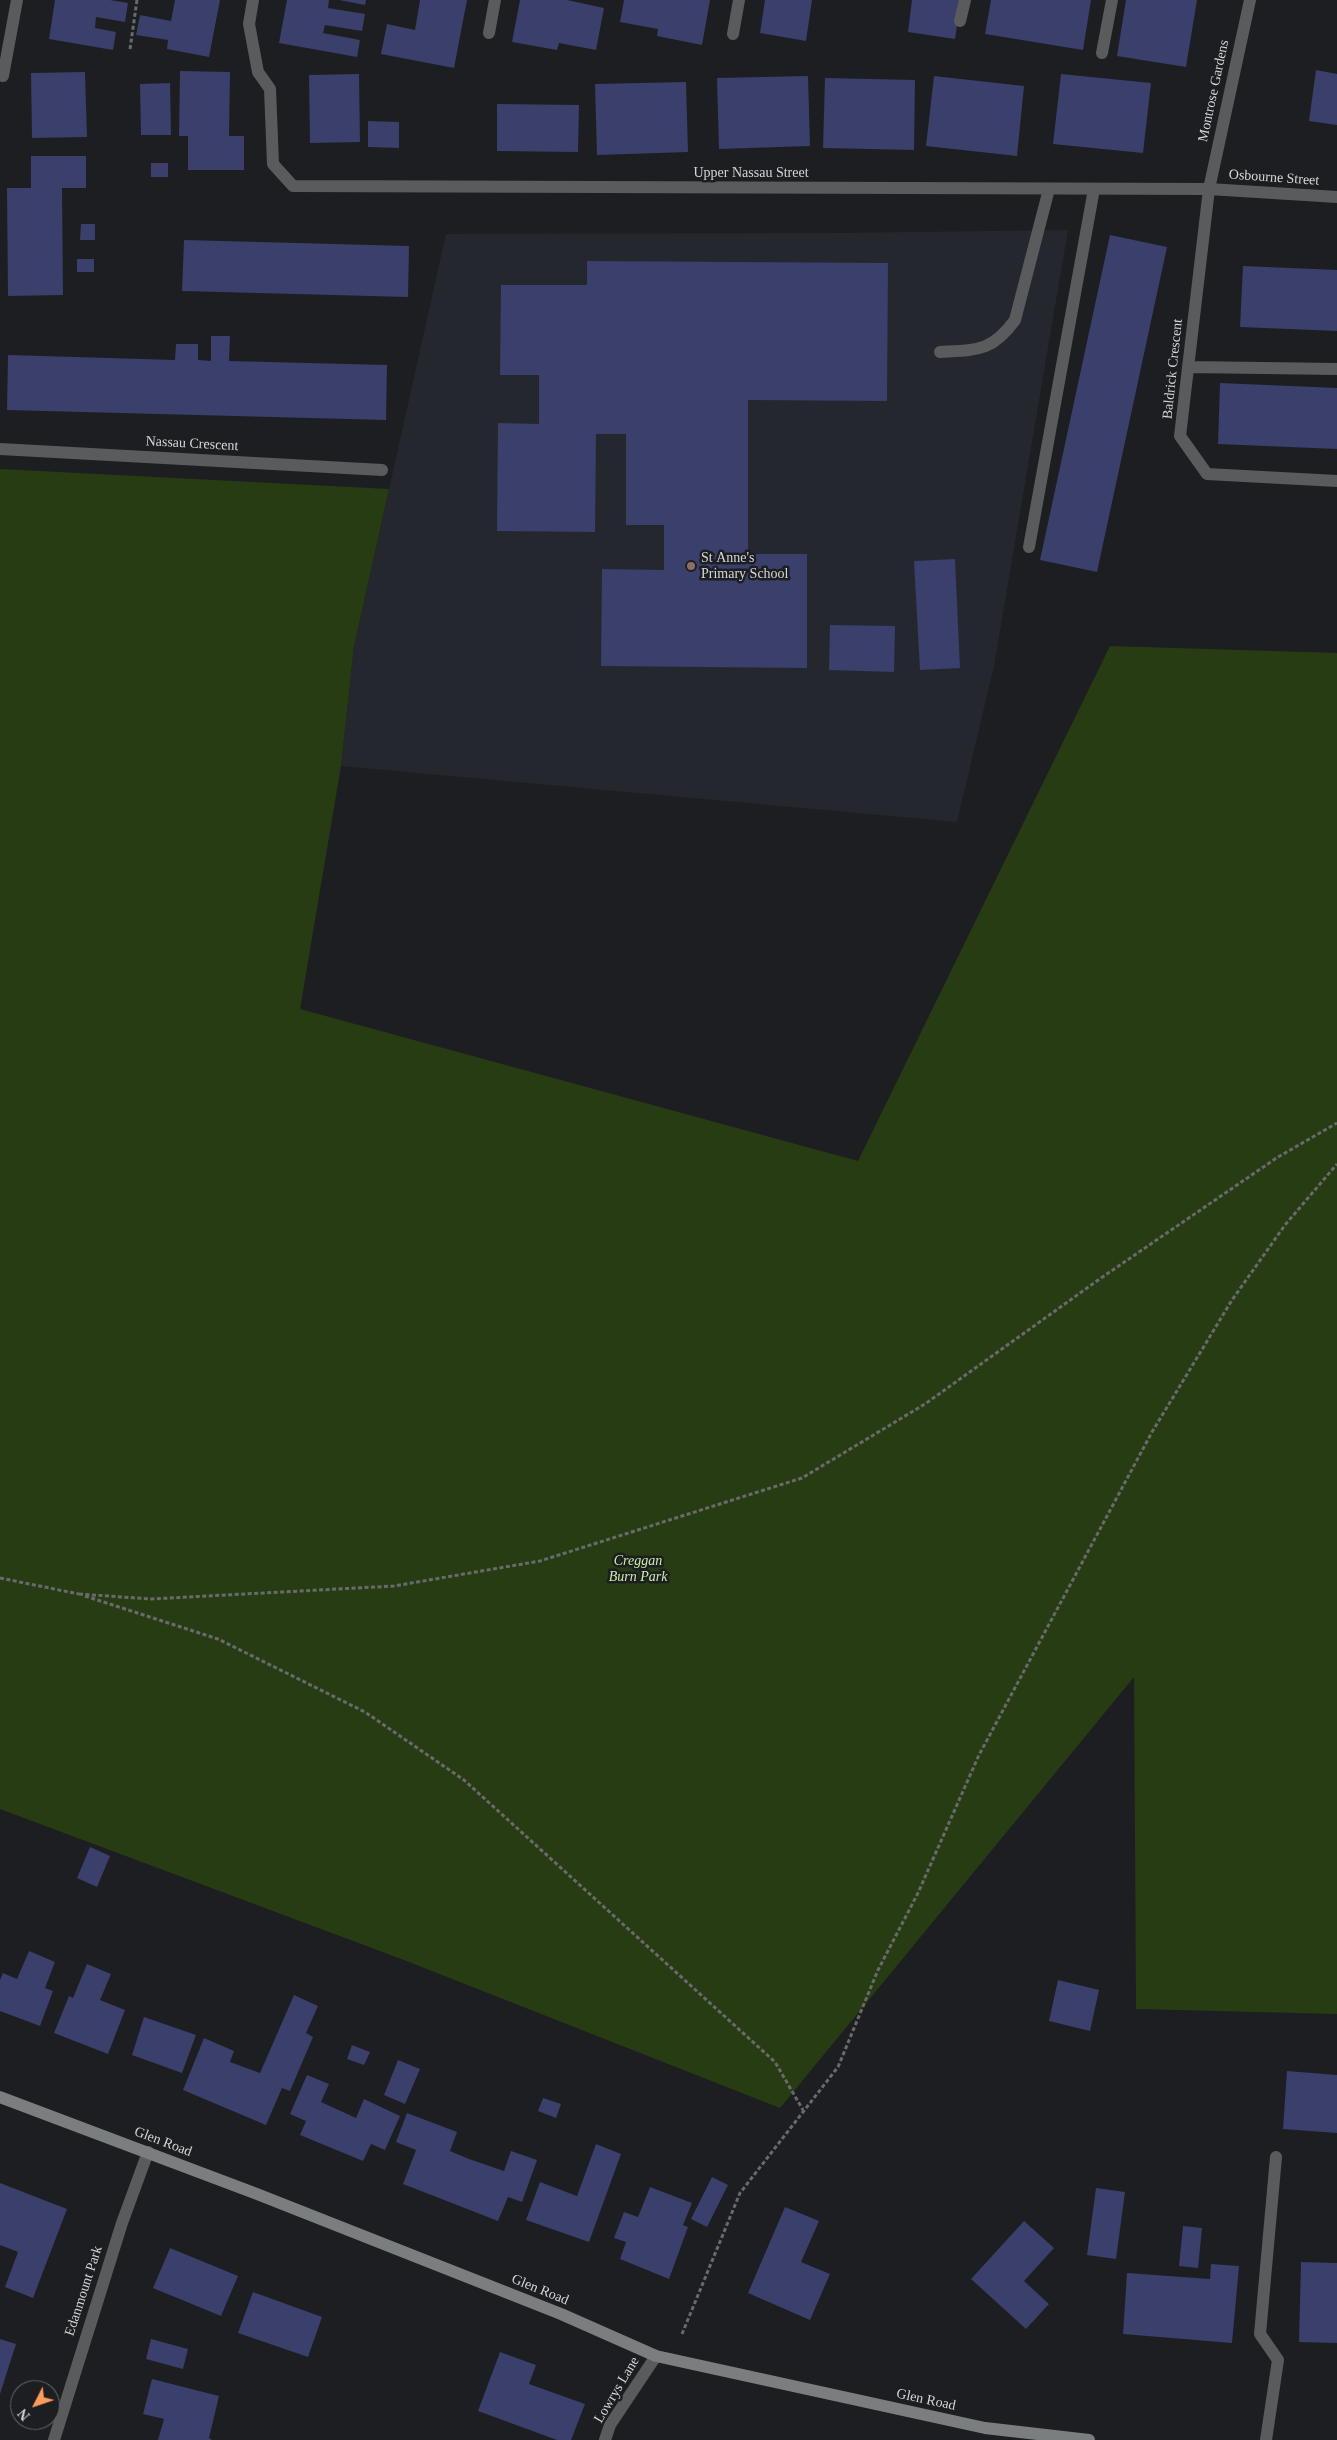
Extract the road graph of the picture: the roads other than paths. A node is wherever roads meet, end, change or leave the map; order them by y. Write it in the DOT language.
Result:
graph roads {
  1 [pos="17,0"];
  2 [pos="253,0"];
  3 [pos="495,0"];
  4 [pos="739,0"];
  5 [pos="965,0"];
  6 [pos="1112,0"];
  7 [pos="1250,0"];
  8 [pos="960,21"];
  9 [pos="489,33"];
  10 [pos="733,34"];
  11 [pos="1102,53"];
  12 [pos="2,76"];
  13 [pos="1050,189"];
  14 [pos="1094,189"];
  15 [pos="1208,189"];
  16 [pos="1337,197"];
  17 [pos="940,352"];
  18 [pos="1188,366"];
  19 [pos="1337,369"];
  20 [pos="0,449"];
  21 [pos="382,470"];
  22 [pos="1337,481"];
  23 [pos="1029,547"];
  24 [pos="0,2097"];
  25 [pos="148,2152"];
  26 [pos="1276,2157"];
  27 [pos="656,2356"];
  28 [pos="54,2440"];
  29 [pos="605,2440"];
  30 [pos="1090,2440"];
  31 [pos="1266,2440"];
  1 -- 12 [label="street"];
  2 -- 13 [label="street, Upper Nassau Street"];
  3 -- 9 [label="street"];
  4 -- 10 [label="street"];
  5 -- 8 [label="street"];
  6 -- 11 [label="street"];
  7 -- 15 [label="street, Montrose Gardens"];
  13 -- 14 [label="street, Upper Nassau Street"];
  13 -- 17 [label="street"];
  14 -- 15 [label="street, Upper Nassau Street"];
  14 -- 23 [label="street"];
  15 -- 16 [label="street, Osbourne Street"];
  15 -- 18 [label="street, Baldrick Crescent"];
  18 -- 19 [label="street"];
  18 -- 22 [label="street, Baldrick Crescent"];
  20 -- 21 [label="street, Nassau Crescent"];
  24 -- 25 [label="street, Glen Road"];
  25 -- 27 [label="street, Glen Road"];
  25 -- 28 [label="street, Edanmount Park"];
  26 -- 31 [label="street"];
  27 -- 29 [label="street, Lowrys Lane"];
  27 -- 30 [label="street, Glen Road"];
}
